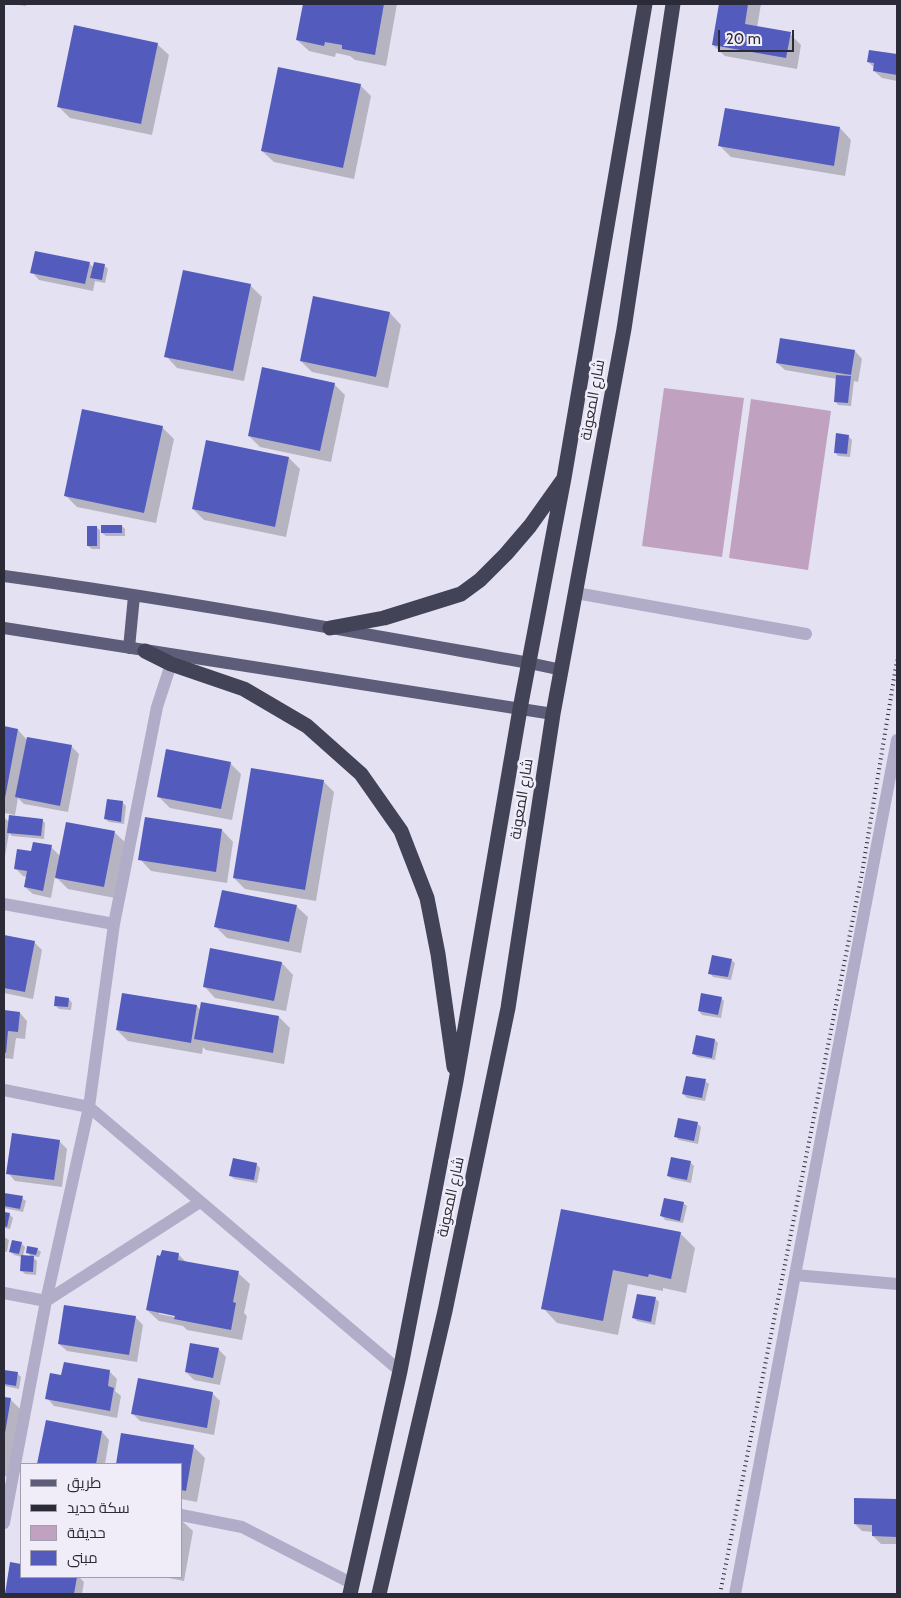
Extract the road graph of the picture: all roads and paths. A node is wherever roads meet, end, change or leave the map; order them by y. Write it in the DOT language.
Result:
graph roads {
  1 [pos="645,4"];
  2 [pos="673,4"];
  3 [pos="564,478"];
  4 [pos="4,576"];
  5 [pos="576,593"];
  6 [pos="134,596"];
  7 [pos="4,628"];
  8 [pos="330,628"];
  9 [pos="806,634"];
  10 [pos="129,648"];
  11 [pos="145,651"];
  12 [pos="529,663"];
  13 [pos="171,664"];
  14 [pos="562,670"];
  15 [pos="520,709"];
  16 [pos="553,714"];
  17 [pos="897,740"];
  18 [pos="4,904"];
  19 [pos="114,924"];
  20 [pos="456,1082"];
  21 [pos="4,1090"];
  22 [pos="89,1107"];
  23 [pos="200,1202"];
  24 [pos="795,1275"];
  25 [pos="897,1284"];
  26 [pos="4,1293"];
  27 [pos="46,1301"];
  28 [pos="400,1371"];
  29 [pos="12,1483"];
  30 [pos="182,1515"];
  31 [pos="4,1523"];
  32 [pos="352,1589"];
  33 [pos="379,1594"];
  34 [pos="735,1594"];
  1 -- 3 [label="highway, شارع المعونة"];
  2 -- 5 [label="highway, شارع المعونة"];
  3 -- 8 [label="highway"];
  3 -- 12 [label="highway, شارع المعونة"];
  4 -- 6 [label="main road"];
  5 -- 9 [label="street"];
  5 -- 14 [label="highway, شارع المعونة"];
  6 -- 8 [label="main road"];
  6 -- 10 [label="main road"];
  7 -- 10 [label="main road"];
  8 -- 12 [label="main road"];
  10 -- 11 [label="main road"];
  11 -- 13 [label="highway"];
  11 -- 15 [label="main road"];
  12 -- 14 [label="main road"];
  12 -- 15 [label="highway, شارع المعونة"];
  13 -- 19 [label="street"];
  13 -- 20 [label="highway"];
  14 -- 16 [label="highway, شارع المعونة"];
  15 -- 16 [label="main road"];
  15 -- 20 [label="highway, شارع المعونة"];
  16 -- 33 [label="highway, شارع المعونة"];
  17 -- 24 [label="street"];
  18 -- 19 [label="street"];
  19 -- 22 [label="street"];
  20 -- 28 [label="highway, شارع المعونة"];
  21 -- 22 [label="street"];
  22 -- 23 [label="street"];
  22 -- 27 [label="street"];
  23 -- 27 [label="street"];
  23 -- 28 [label="street"];
  24 -- 25 [label="street"];
  24 -- 34 [label="street"];
  26 -- 27 [label="street"];
  27 -- 29 [label="street"];
  28 -- 32 [label="highway, شارع المعونة"];
  29 -- 31 [label="street"];
  30 -- 32 [label="street"];
}
